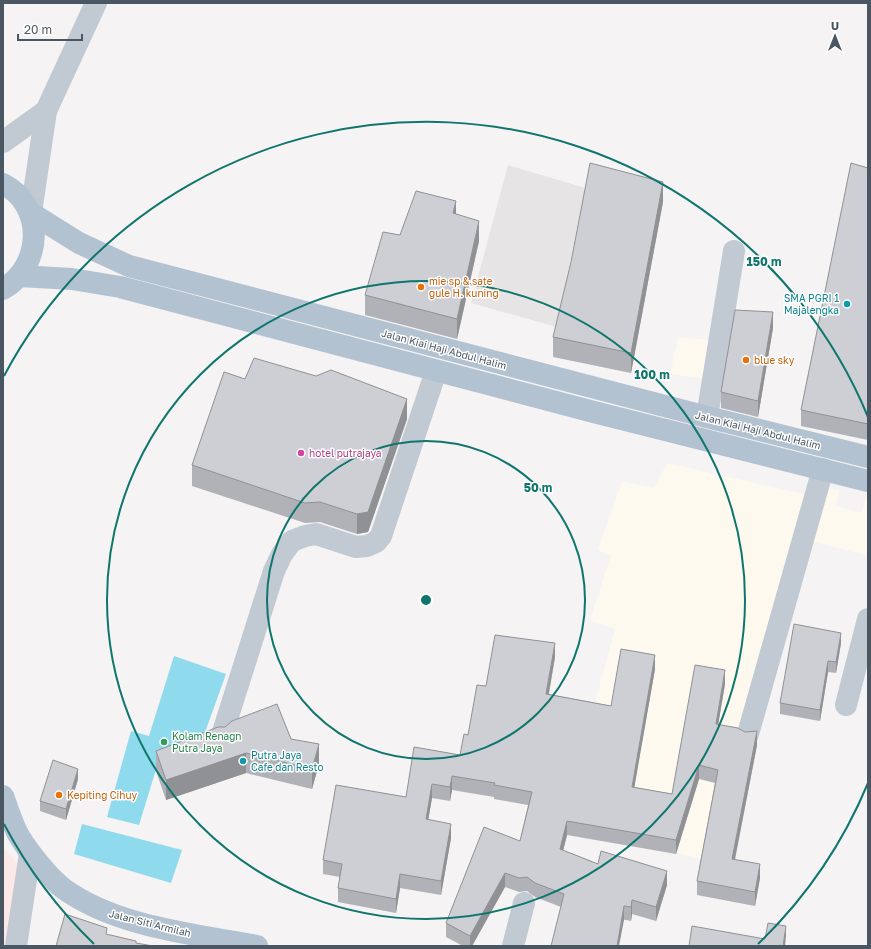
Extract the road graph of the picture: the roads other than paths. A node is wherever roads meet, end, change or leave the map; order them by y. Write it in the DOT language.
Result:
graph roads {
  1 [pos="96,3"];
  2 [pos="46,111"];
  3 [pos="3,142"];
  4 [pos="3,184"];
  5 [pos="31,214"];
  6 [pos="734,251"];
  7 [pos="11,282"];
  8 [pos="436,371"];
  9 [pos="706,417"];
  10 [pos="868,457"];
  11 [pos="823,469"];
  12 [pos="868,481"];
  13 [pos="868,619"];
  14 [pos="846,705"];
  15 [pos="748,734"];
  16 [pos="222,735"];
  17 [pos="3,796"];
  18 [pos="10,833"];
  19 [pos="30,853"];
  20 [pos="524,903"];
  21 [pos="16,946"];
  22 [pos="257,946"];
  23 [pos="513,946"];
  1 -- 2 [label="street"];
  2 -- 3 [label="street"];
  2 -- 5 [label="street"];
  4 -- 5 [label="main road"];
  5 -- 7 [label="main road"];
  5 -- 9 [label="main road, Jalan Kiai Haji Abdul Halim"];
  6 -- 9 [label="street"];
  7 -- 8 [label="main road"];
  8 -- 11 [label="main road"];
  8 -- 16 [label="street"];
  9 -- 10 [label="main road, Jalan Kiai Haji Abdul Halim"];
  11 -- 12 [label="main road"];
  11 -- 15 [label="street"];
  13 -- 14 [label="street"];
  17 -- 18 [label="main road, Jalan Siti Armilah"];
  18 -- 19 [label="main road, Jalan Siti Armilah"];
  19 -- 21 [label="street"];
  19 -- 22 [label="main road, Jalan Siti Armilah"];
  20 -- 23 [label="street"];
}
